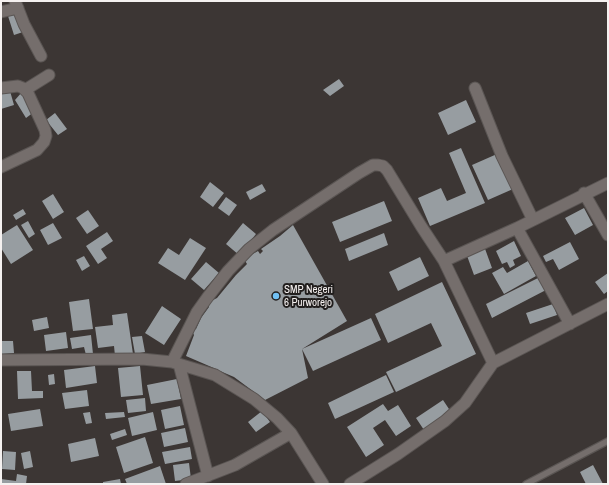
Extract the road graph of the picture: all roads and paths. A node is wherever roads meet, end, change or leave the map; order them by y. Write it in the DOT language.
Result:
graph roads {
  1 [pos="16,4"];
  2 [pos="1,12"];
  3 [pos="41,56"];
  4 [pos="48,75"];
  5 [pos="1,88"];
  6 [pos="475,88"];
  7 [pos="25,90"];
  8 [pos="1,167"];
  9 [pos="608,182"];
  10 [pos="584,193"];
  11 [pos="533,220"];
  12 [pos="517,228"];
  13 [pos="608,235"];
  14 [pos="444,261"];
  15 [pos="608,304"];
  16 [pos="570,324"];
  17 [pos="1,360"];
  18 [pos="176,363"];
  19 [pos="494,363"];
  20 [pos="291,433"];
  21 [pos="608,441"];
  22 [pos="208,476"];
  23 [pos="186,484"];
  24 [pos="323,484"];
  25 [pos="350,484"];
  26 [pos="526,484"];
  1 -- 2 [label="street"];
  1 -- 3 [label="street"];
  4 -- 7 [label="street"];
  5 -- 7 [label="street"];
  6 -- 11 [label="street"];
  7 -- 8 [label="street"];
  9 -- 10 [label="street"];
  10 -- 11 [label="street"];
  10 -- 13 [label="street"];
  11 -- 12 [label="street"];
  12 -- 14 [label="street"];
  12 -- 16 [label="street"];
  14 -- 18 [label="street"];
  14 -- 19 [label="street"];
  15 -- 16 [label="street"];
  16 -- 19 [label="street"];
  17 -- 18 [label="street"];
  18 -- 20 [label="street"];
  18 -- 22 [label="street"];
  19 -- 25 [label="street"];
  20 -- 22 [label="street"];
  20 -- 24 [label="street"];
  21 -- 26 [label="lane"];
  22 -- 23 [label="street"];
}
